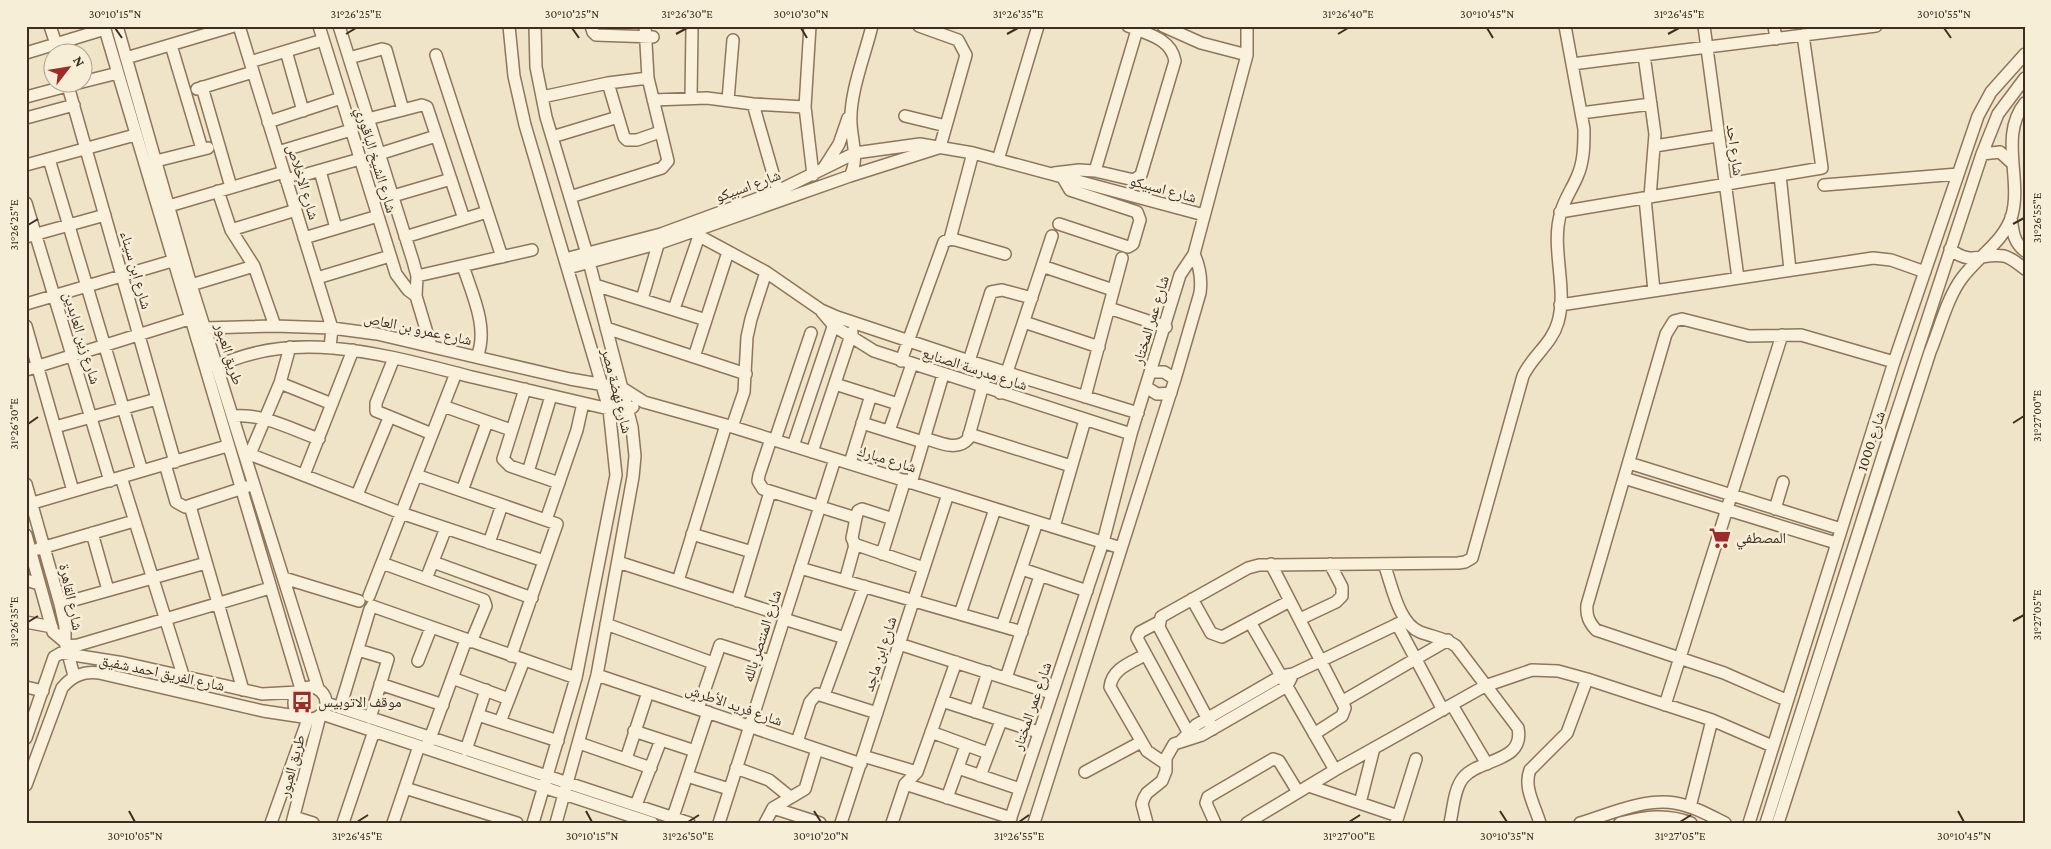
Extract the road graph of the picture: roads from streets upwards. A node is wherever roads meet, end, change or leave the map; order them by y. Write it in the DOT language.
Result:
graph roads {
  1 [pos="50,26"];
  2 [pos="117,26"];
  3 [pos="234,26"];
  4 [pos="239,26"];
  5 [pos="319,26"];
  6 [pos="338,26"];
  7 [pos="509,26"];
  8 [pos="535,26"];
  9 [pos="591,26"];
  10 [pos="810,26"];
  11 [pos="872,26"];
  12 [pos="919,26"];
  13 [pos="1038,26"];
  14 [pos="1163,26"];
  15 [pos="1247,26"];
  16 [pos="1565,26"];
  17 [pos="1704,26"];
  18 [pos="1774,26"];
  19 [pos="1876,26"];
  20 [pos="104,28"];
  21 [pos="692,28"];
  22 [pos="1133,28"];
  23 [pos="1821,30"];
  24 [pos="608,31"];
  25 [pos="648,33"];
  26 [pos="1803,35"];
  27 [pos="1776,39"];
  28 [pos="323,40"];
  29 [pos="732,40"];
  30 [pos="55,42"];
  31 [pos="62,42"];
  32 [pos="171,45"];
  33 [pos="1707,47"];
  34 [pos="42,48"];
  35 [pos="286,51"];
  36 [pos="26,53"];
  37 [pos="2025,54"];
  38 [pos="436,55"];
  39 [pos="1247,55"];
  40 [pos="1644,55"];
  41 [pos="126,58"];
  42 [pos="349,58"];
  43 [pos="1572,64"];
  44 [pos="251,67"];
  45 [pos="118,73"];
  46 [pos="648,78"];
  47 [pos="2025,78"];
  48 [pos="92,80"];
  49 [pos="608,83"];
  50 [pos="202,87"];
  51 [pos="45,92"];
  52 [pos="70,92"];
  53 [pos="186,92"];
  54 [pos="26,97"];
  55 [pos="542,97"];
  56 [pos="341,98"];
  57 [pos="691,98"];
  58 [pos="653,100"];
  59 [pos="728,100"];
  60 [pos="2025,103"];
  61 [pos="753,104"];
  62 [pos="852,104"];
  63 [pos="1651,104"];
  64 [pos="74,105"];
  65 [pos="805,107"];
  66 [pos="403,110"];
  67 [pos="302,111"];
  68 [pos="1581,113"];
  69 [pos="904,116"];
  70 [pos="618,117"];
  71 [pos="26,118"];
  72 [pos="368,119"];
  73 [pos="268,122"];
  74 [pos="946,126"];
  75 [pos="351,130"];
  76 [pos="660,132"];
  77 [pos="136,135"];
  78 [pos="436,136"];
  79 [pos="1717,136"];
  80 [pos="552,137"];
  81 [pos="219,145"];
  82 [pos="1655,146"];
  83 [pos="940,147"];
  84 [pos="86,149"];
  85 [pos="202,149"];
  86 [pos="278,152"];
  87 [pos="973,153"];
  88 [pos="379,154"];
  89 [pos="855,154"];
  90 [pos="1982,154"];
  91 [pos="49,159"];
  92 [pos="360,159"];
  93 [pos="998,160"];
  94 [pos="156,161"];
  95 [pos="2013,164"];
  96 [pos="26,166"];
  97 [pos="320,171"];
  98 [pos="1095,171"];
  99 [pos="818,172"];
  100 [pos="1050,174"];
  101 [pos="1958,174"];
  102 [pos="1780,175"];
  103 [pos="285,176"];
  104 [pos="850,176"];
  105 [pos="1064,178"];
  106 [pos="451,179"];
  107 [pos="1725,185"];
  108 [pos="1824,186"];
  109 [pos="231,187"];
  110 [pos="218,191"];
  111 [pos="778,191"];
  112 [pos="392,196"];
  113 [pos="570,197"];
  114 [pos="1648,198"];
  115 [pos="26,203"];
  116 [pos="169,206"];
  117 [pos="296,210"];
  118 [pos="487,212"];
  119 [pos="1560,212"];
  120 [pos="105,215"];
  121 [pos="1204,215"];
  122 [pos="378,216"];
  123 [pos="2011,217"];
  124 [pos="464,219"];
  125 [pos="1059,224"];
  126 [pos="68,225"];
  127 [pos="336,228"];
  128 [pos="231,230"];
  129 [pos="696,234"];
  130 [pos="31,235"];
  131 [pos="1052,236"];
  132 [pos="406,237"];
  133 [pos="304,238"];
  134 [pos="660,238"];
  135 [pos="950,239"];
  136 [pos="1950,249"];
  137 [pos="532,250"];
  138 [pos="2025,251"];
  139 [pos="728,252"];
  140 [pos="1005,254"];
  141 [pos="1194,254"];
  142 [pos="390,256"];
  143 [pos="502,257"];
  144 [pos="588,258"];
  145 [pos="1122,258"];
  146 [pos="1982,258"];
  147 [pos="172,261"];
  148 [pos="566,264"];
  149 [pos="254,266"];
  150 [pos="463,266"];
  151 [pos="1042,266"];
  152 [pos="2025,269"];
  153 [pos="1790,270"];
  154 [pos="766,272"];
  155 [pos="1925,272"];
  156 [pos="122,276"];
  157 [pos="417,276"];
  158 [pos="317,278"];
  159 [pos="1738,278"];
  160 [pos="191,285"];
  161 [pos="595,285"];
  162 [pos="87,286"];
  163 [pos="1114,290"];
  164 [pos="1654,291"];
  165 [pos="54,296"];
  166 [pos="416,296"];
  167 [pos="1032,298"];
  168 [pos="642,299"];
  169 [pos="26,304"];
  170 [pos="1560,305"];
  171 [pos="1109,308"];
  172 [pos="674,310"];
  173 [pos="190,319"];
  174 [pos="706,320"];
  175 [pos="835,321"];
  176 [pos="1024,322"];
  177 [pos="856,323"];
  178 [pos="26,326"];
  179 [pos="275,326"];
  180 [pos="1166,327"];
  181 [pos="205,328"];
  182 [pos="332,328"];
  183 [pos="606,328"];
  184 [pos="811,333"];
  185 [pos="139,335"];
  186 [pos="1782,335"];
  187 [pos="850,337"];
  188 [pos="908,341"];
  189 [pos="104,346"];
  190 [pos="431,346"];
  191 [pos="290,347"];
  192 [pos="1099,347"];
  193 [pos="330,348"];
  194 [pos="353,350"];
  195 [pos="72,356"];
  196 [pos="477,356"];
  197 [pos="694,357"];
  198 [pos="394,358"];
  199 [pos="969,361"];
  200 [pos="906,362"];
  201 [pos="1894,362"];
  202 [pos="38,366"];
  203 [pos="216,367"];
  204 [pos="988,367"];
  205 [pos="26,370"];
  206 [pos="1151,372"];
  207 [pos="456,373"];
  208 [pos="1007,373"];
  209 [pos="746,374"];
  210 [pos="943,375"];
  211 [pos="1175,379"];
  212 [pos="280,382"];
  213 [pos="835,384"];
  214 [pos="602,385"];
  215 [pos="982,387"];
  216 [pos="1146,387"];
  217 [pos="622,388"];
  218 [pos="525,389"];
  219 [pos="1000,393"];
  220 [pos="1171,393"];
  221 [pos="871,395"];
  222 [pos="551,396"];
  223 [pos="1086,397"];
  224 [pos="157,399"];
  225 [pos="644,402"];
  226 [pos="583,403"];
  227 [pos="332,404"];
  228 [pos="898,404"];
  229 [pos="443,406"];
  230 [pos="123,408"];
  231 [pos="609,409"];
  232 [pos="628,410"];
  233 [pos="1138,413"];
  234 [pos="232,416"];
  235 [pos="91,417"];
  236 [pos="264,418"];
  237 [pos="388,418"];
  238 [pos="1084,420"];
  239 [pos="487,422"];
  240 [pos="862,423"];
  241 [pos="729,426"];
  242 [pos="55,427"];
  243 [pos="511,430"];
  244 [pos="889,432"];
  245 [pos="432,434"];
  246 [pos="969,434"];
  247 [pos="1131,434"];
  248 [pos="318,439"];
  249 [pos="773,439"];
  250 [pos="924,440"];
  251 [pos="228,446"];
  252 [pos="793,446"];
  253 [pos="812,452"];
  254 [pos="247,453"];
  255 [pos="835,459"];
  256 [pos="170,463"];
  257 [pos="850,463"];
  258 [pos="1629,463"];
  259 [pos="1071,466"];
  260 [pos="142,471"];
  261 [pos="528,472"];
  262 [pos="304,475"];
  263 [pos="416,475"];
  264 [pos="1624,478"];
  265 [pos="115,479"];
  266 [pos="908,481"];
  267 [pos="1783,482"];
  268 [pos="26,484"];
  269 [pos="559,484"];
  270 [pos="254,485"];
  271 [pos="240,489"];
  272 [pos="74,491"];
  273 [pos="462,492"];
  274 [pos="770,492"];
  275 [pos="948,494"];
  276 [pos="1732,494"];
  277 [pos="357,495"];
  278 [pos="29,504"];
  279 [pos="502,505"];
  280 [pos="190,506"];
  281 [pos="820,506"];
  282 [pos="1728,508"];
  283 [pos="1775,508"];
  284 [pos="995,509"];
  285 [pos="401,512"];
  286 [pos="1793,514"];
  287 [pos="856,518"];
  288 [pos="893,519"];
  289 [pos="546,520"];
  290 [pos="134,521"];
  291 [pos="1038,522"];
  292 [pos="1054,527"];
  293 [pos="1788,527"];
  294 [pos="446,528"];
  295 [pos="1840,529"];
  296 [pos="92,533"];
  297 [pos="692,534"];
  298 [pos="26,536"];
  299 [pos="1103,542"];
  300 [pos="489,543"];
  301 [pos="1836,543"];
  302 [pos="854,544"];
  303 [pos="44,547"];
  304 [pos="1121,548"];
  305 [pos="30,551"];
  306 [pos="752,552"];
  307 [pos="882,554"];
  308 [pos="544,561"];
  309 [pos="433,562"];
  310 [pos="618,562"];
  311 [pos="206,563"];
  312 [pos="382,563"];
  313 [pos="1271,564"];
  314 [pos="1330,564"];
  315 [pos="1384,564"];
  316 [pos="800,568"];
  317 [pos="924,568"];
  318 [pos="1022,569"];
  319 [pos="1040,576"];
  320 [pos="152,578"];
  321 [pos="284,578"];
  322 [pos="426,579"];
  323 [pos="26,580"];
  324 [pos="845,581"];
  325 [pos="678,582"];
  326 [pos="39,584"];
  327 [pos="864,586"];
  328 [pos="270,588"];
  329 [pos="108,590"];
  330 [pos="1086,592"];
  331 [pos="532,598"];
  332 [pos="1192,599"];
  333 [pos="913,600"];
  334 [pos="737,601"];
  335 [pos="1290,601"];
  336 [pos="367,603"];
  337 [pos="60,604"];
  338 [pos="218,604"];
  339 [pos="960,614"];
  340 [pos="784,618"];
  341 [pos="165,619"];
  342 [pos="1300,619"];
  343 [pos="26,622"];
  344 [pos="1159,622"];
  345 [pos="1250,622"];
  346 [pos="1401,622"];
  347 [pos="606,624"];
  348 [pos="1002,626"];
  349 [pos="52,627"];
  350 [pos="431,628"];
  351 [pos="1022,632"];
  352 [pos="845,638"];
  353 [pos="1448,640"];
  354 [pos="468,641"];
  355 [pos="899,644"];
  356 [pos="66,647"];
  357 [pos="358,650"];
  358 [pos="1145,654"];
  359 [pos="511,656"];
  360 [pos="1321,659"];
  361 [pos="1416,659"];
  362 [pos="1681,659"];
  363 [pos="524,660"];
  364 [pos="418,661"];
  365 [pos="770,662"];
  366 [pos="956,662"];
  367 [pos="714,663"];
  368 [pos="988,672"];
  369 [pos="183,675"];
  370 [pos="597,675"];
  371 [pos="74,676"];
  372 [pos="452,678"];
  373 [pos="576,678"];
  374 [pos="1006,678"];
  375 [pos="1587,679"];
  376 [pos="1284,681"];
  377 [pos="380,684"];
  378 [pos="1485,686"];
  379 [pos="26,687"];
  380 [pos="318,688"];
  381 [pos="243,690"];
  382 [pos="486,690"];
  383 [pos="43,691"];
  384 [pos="300,691"];
  385 [pos="648,692"];
  386 [pos="1051,693"];
  387 [pos="824,695"];
  388 [pos="509,699"];
  389 [pos="942,700"];
  390 [pos="1786,700"];
  391 [pos="1343,701"];
  392 [pos="443,705"];
  393 [pos="1665,705"];
  394 [pos="1448,707"];
  395 [pos="340,708"];
  396 [pos="703,710"];
  397 [pos="323,711"];
  398 [pos="975,712"];
  399 [pos="877,714"];
  400 [pos="478,715"];
  401 [pos="305,718"];
  402 [pos="370,718"];
  403 [pos="1712,720"];
  404 [pos="1001,721"];
  405 [pos="500,722"];
  406 [pos="1210,724"];
  407 [pos="750,726"];
  408 [pos="374,731"];
  409 [pos="634,731"];
  410 [pos="931,732"];
  411 [pos="1038,732"];
  412 [pos="1314,734"];
  413 [pos="1185,736"];
  414 [pos="26,738"];
  415 [pos="661,740"];
  416 [pos="558,741"];
  417 [pos="797,742"];
  418 [pos="1140,742"];
  419 [pos="580,743"];
  420 [pos="425,744"];
  421 [pos="966,745"];
  422 [pos="1772,746"];
  423 [pos="1374,748"];
  424 [pos="817,749"];
  425 [pos="466,750"];
  426 [pos="695,752"];
  427 [pos="988,753"];
  428 [pos="626,759"];
  429 [pos="1416,759"];
  430 [pos="862,760"];
  431 [pos="1166,764"];
  432 [pos="1487,764"];
  433 [pos="650,768"];
  434 [pos="736,768"];
  435 [pos="958,768"];
  436 [pos="1335,770"];
  437 [pos="918,772"];
  438 [pos="1085,772"];
  439 [pos="687,776"];
  440 [pos="980,776"];
  441 [pos="546,782"];
  442 [pos="567,782"];
  443 [pos="905,784"];
  444 [pos="26,785"];
  445 [pos="405,788"];
  446 [pos="729,789"];
  447 [pos="1020,789"];
  448 [pos="1304,789"];
  449 [pos="563,794"];
  450 [pos="790,797"];
  451 [pos="947,798"];
  452 [pos="1360,803"];
  453 [pos="636,805"];
  454 [pos="1690,807"];
  455 [pos="773,808"];
  456 [pos="673,817"];
  457 [pos="1397,819"];
  458 [pos="293,820"];
  459 [pos="1010,820"];
  460 [pos="1250,821"];
  461 [pos="271,823"];
  462 [pos="313,823"];
  463 [pos="343,823"];
  464 [pos="393,823"];
  465 [pos="517,823"];
  466 [pos="533,823"];
  467 [pos="556,823"];
  468 [pos="652,823"];
  469 [pos="689,823"];
  470 [pos="719,823"];
  471 [pos="765,823"];
  472 [pos="820,823"];
  473 [pos="841,823"];
  474 [pos="892,823"];
  475 [pos="1034,823"];
  476 [pos="1147,823"];
  477 [pos="1215,823"];
  478 [pos="1264,823"];
  479 [pos="1450,823"];
  480 [pos="1540,823"];
  481 [pos="1580,823"];
  482 [pos="1620,823"];
  483 [pos="1691,823"];
  484 [pos="1726,823"];
  485 [pos="1749,823"];
  486 [pos="1766,823"];
  487 [pos="1778,823"];
  1 -- 30 [label="street"];
  2 -- 41 [label="street, طريق العبور"];
  3 -- 32 [label="street"];
  4 -- 44 [label="street, شارع الإخلاص"];
  5 -- 28 [label="street, شارع الشيخ الباقوري"];
  6 -- 42 [label="street, شارع الشيخ الباقوري"];
  7 -- 148 [label="street, شارع نهضة مصر"];
  8 -- 55 [label="street, شارع نهضة مصر"];
  9 -- 24 [label="street"];
  10 -- 65 [label="street"];
  11 -- 62 [label="street"];
  12 -- 74 [label="street"];
  13 -- 93 [label="street"];
  14 -- 39 [label="street"];
  15 -- 39 [label="street"];
  16 -- 43 [label="street"];
  17 -- 33 [label="street, شارع احد"];
  18 -- 27 [label="street"];
  19 -- 23 [label="street"];
  20 -- 31 [label="street"];
  20 -- 45 [label="street, طريق العبور"];
  21 -- 57 [label="street"];
  22 -- 98 [label="street"];
  22 -- 98 [label="street"];
  23 -- 26 [label="street"];
  24 -- 25 [label="street"];
  25 -- 46 [label="street"];
  26 -- 27 [label="street"];
  26 -- 102 [label="street"];
  27 -- 33 [label="street"];
  28 -- 35 [label="street"];
  28 -- 56 [label="street, شارع الشيخ الباقوري"];
  29 -- 59 [label="street"];
  32 -- 41 [label="street"];
  32 -- 53 [label="street"];
  33 -- 40 [label="street"];
  33 -- 79 [label="street, شارع احد"];
  34 -- 36 [label="street"];
  35 -- 44 [label="street"];
  35 -- 67 [label="street"];
  37 -- 101 [label="street"];
  38 -- 118 [label="street"];
  39 -- 121 [label="street"];
  40 -- 43 [label="street"];
  40 -- 63 [label="street"];
  41 -- 94 [label="street, طريق العبور"];
  42 -- 66 [label="street"];
  42 -- 72 [label="street, شارع الشيخ الباقوري"];
  43 -- 68 [label="street"];
  44 -- 50 [label="street"];
  44 -- 73 [label="street, شارع الإخلاص"];
  45 -- 48 [label="street"];
  45 -- 77 [label="street, طريق العبور"];
  46 -- 49 [label="street"];
  46 -- 58 [label="street"];
  47 -- 90 [label="street, شارع 1000"];
  49 -- 55 [label="street"];
  49 -- 70 [label="street"];
  50 -- 53 [label="street"];
  50 -- 81 [label="street"];
  51 -- 54 [label="street"];
  52 -- 64 [label="street, شارع ابن سيناء"];
  53 -- 85 [label="street"];
  55 -- 80 [label="street, شارع نهضة مصر"];
  56 -- 67 [label="street"];
  56 -- 75 [label="street, شارع الشيخ الباقوري"];
  57 -- 58 [label="street"];
  57 -- 59 [label="street"];
  58 -- 76 [label="street"];
  59 -- 61 [label="street"];
  60 -- 95 [label="street, شارع 1000"];
  61 -- 65 [label="street"];
  61 -- 111 [label="street"];
  62 -- 89 [label="street"];
  62 -- 99 [label="street"];
  63 -- 68 [label="street"];
  63 -- 82 [label="street"];
  64 -- 71 [label="street"];
  64 -- 84 [label="street, شارع ابن سيناء"];
  65 -- 99 [label="street"];
  66 -- 72 [label="street"];
  66 -- 78 [label="street"];
  67 -- 73 [label="street"];
  68 -- 119 [label="street"];
  69 -- 74 [label="street"];
  70 -- 76 [label="street"];
  70 -- 80 [label="street"];
  72 -- 88 [label="street, شارع الشيخ الباقوري"];
  73 -- 86 [label="street, شارع الإخلاص"];
  74 -- 83 [label="street"];
  75 -- 86 [label="street"];
  75 -- 92 [label="street, شارع الشيخ الباقوري"];
  76 -- 113 [label="street"];
  77 -- 84 [label="street"];
  77 -- 147 [label="street, طريق العبور"];
  78 -- 88 [label="street"];
  78 -- 106 [label="street"];
  79 -- 82 [label="street"];
  79 -- 107 [label="street, شارع احد"];
  80 -- 113 [label="street, شارع نهضة مصر"];
  81 -- 85 [label="street"];
  81 -- 109 [label="street"];
  82 -- 114 [label="street"];
  83 -- 87 [label="street, شارع اسبيكو"];
  83 -- 89 [label="street, شارع اسبيكو"];
  83 -- 104 [label="street, شارع اسبيكو"];
  84 -- 91 [label="street"];
  84 -- 120 [label="street, شارع ابن سيناء"];
  85 -- 94 [label="street"];
  86 -- 103 [label="street, شارع الإخلاص"];
  87 -- 93 [label="street, شارع اسبيكو"];
  87 -- 135 [label="street"];
  88 -- 112 [label="street, شارع الشيخ الباقوري"];
  89 -- 99 [label="street, شارع اسبيكو"];
  89 -- 104 [label="street"];
  90 -- 95 [label="street"];
  90 -- 136 [label="street, شارع 1000"];
  91 -- 96 [label="street"];
  91 -- 126 [label="street"];
  92 -- 97 [label="street"];
  92 -- 122 [label="street, شارع الشيخ الباقوري"];
  93 -- 100 [label="street, شارع اسبيكو"];
  94 -- 116 [label="street, طريق العبور"];
  95 -- 123 [label="street, شارع 1000"];
  97 -- 103 [label="street"];
  97 -- 127 [label="street"];
  98 -- 100 [label="street"];
  99 -- 111 [label="street, شارع اسبيكو"];
  100 -- 105 [label="street, شارع اسبيكو"];
  101 -- 108 [label="street"];
  101 -- 155 [label="street"];
  102 -- 107 [label="street"];
  102 -- 153 [label="street"];
  103 -- 109 [label="street"];
  103 -- 117 [label="street, شارع الإخلاص"];
  104 -- 129 [label="street, شارع اسبيكو"];
  105 -- 121 [label="street, شارع اسبيكو"];
  105 -- 125 [label="street"];
  106 -- 112 [label="street"];
  106 -- 124 [label="street"];
  107 -- 114 [label="street"];
  107 -- 159 [label="street, شارع احد"];
  109 -- 110 [label="street"];
  110 -- 116 [label="street"];
  110 -- 128 [label="street"];
  111 -- 134 [label="street, شارع اسبيكو"];
  112 -- 132 [label="street, شارع الشيخ الباقوري"];
  113 -- 144 [label="street, شارع نهضة مصر"];
  114 -- 119 [label="street"];
  114 -- 164 [label="street"];
  115 -- 130 [label="street, شارع زين العابدين"];
  116 -- 160 [label="street, طريق العبور"];
  117 -- 128 [label="street"];
  117 -- 133 [label="street, شارع الإخلاص"];
  118 -- 124 [label="street"];
  118 -- 143 [label="street"];
  119 -- 170 [label="street"];
  120 -- 126 [label="street"];
  120 -- 156 [label="street, شارع ابن سيناء"];
  121 -- 141 [label="street"];
  122 -- 127 [label="street"];
  122 -- 142 [label="street, شارع الشيخ الباقوري"];
  123 -- 138 [label="street"];
  123 -- 146 [label="street, شارع 1000"];
  124 -- 132 [label="street"];
  126 -- 130 [label="street"];
  126 -- 162 [label="street"];
  127 -- 133 [label="street"];
  128 -- 149 [label="street"];
  129 -- 134 [label="street, شارع اسبيكو"];
  129 -- 139 [label="street, شارع مدرسة الصنايع"];
  129 -- 172 [label="street"];
  130 -- 165 [label="street, شارع زين العابدين"];
  131 -- 151 [label="street"];
  132 -- 157 [label="street, شارع الشيخ الباقوري"];
  133 -- 158 [label="street, شارع الإخلاص"];
  134 -- 144 [label="street, شارع اسبيكو"];
  134 -- 168 [label="street"];
  135 -- 140 [label="street"];
  135 -- 188 [label="street"];
  136 -- 146 [label="street"];
  136 -- 486 [label="street, شارع 1000"];
  137 -- 143 [label="street"];
  139 -- 154 [label="street, شارع مدرسة الصنايع"];
  139 -- 174 [label="street"];
  141 -- 180 [label="street, شارع عمر المختار"];
  141 -- 211 [label="street"];
  142 -- 158 [label="street"];
  142 -- 166 [label="street, شارع الشيخ الباقوري"];
  143 -- 150 [label="street"];
  144 -- 148 [label="street, شارع اسبيكو"];
  144 -- 161 [label="street, شارع نهضة مصر"];
  145 -- 163 [label="street"];
  146 -- 152 [label="street"];
  146 -- 487 [label="street, شارع 1000"];
  147 -- 156 [label="street"];
  147 -- 173 [label="street, طريق العبور"];
  148 -- 214 [label="street, شارع نهضة مصر"];
  149 -- 160 [label="street"];
  149 -- 179 [label="street"];
  150 -- 157 [label="street"];
  150 -- 196 [label="street"];
  151 -- 163 [label="street"];
  151 -- 167 [label="street"];
  153 -- 155 [label="street"];
  153 -- 159 [label="street"];
  154 -- 175 [label="street, شارع مدرسة الصنايع"];
  154 -- 209 [label="street"];
  155 -- 201 [label="street"];
  156 -- 162 [label="street"];
  156 -- 185 [label="street, شارع ابن سيناء"];
  157 -- 166 [label="street, شارع الشيخ الباقوري"];
  158 -- 182 [label="street, شارع الإخلاص"];
  159 -- 164 [label="street"];
  160 -- 181 [label="street, طريق العبور"];
  161 -- 168 [label="street"];
  161 -- 183 [label="street, شارع نهضة مصر"];
  162 -- 165 [label="street"];
  162 -- 189 [label="street"];
  163 -- 171 [label="street"];
  164 -- 170 [label="street"];
  165 -- 169 [label="street"];
  165 -- 195 [label="street, شارع زين العابدين"];
  166 -- 190 [label="street, شارع الشيخ الباقوري"];
  167 -- 176 [label="street"];
  167 -- 199 [label="street"];
  168 -- 172 [label="street"];
  170 -- 315 [label="street"];
  171 -- 180 [label="street"];
  171 -- 192 [label="street"];
  172 -- 174 [label="street"];
  173 -- 185 [label="street"];
  173 -- 251 [label="street, طريق العبور"];
  174 -- 197 [label="street"];
  175 -- 177 [label="street, شارع مدرسة الصنايع"];
  175 -- 187 [label="street, شارع مدرسة الصنايع"];
  175 -- 252 [label="street"];
  176 -- 192 [label="street"];
  176 -- 208 [label="street"];
  177 -- 187 [label="street"];
  177 -- 188 [label="street, شارع مدرسة الصنايع"];
  178 -- 202 [label="street"];
  179 -- 181 [label="street, شارع عمرو بن العاص"];
  179 -- 182 [label="street, شارع عمرو بن العاص"];
  180 -- 206 [label="street, شارع عمر المختار"];
  181 -- 203 [label="street, طريق العبور"];
  182 -- 190 [label="street, شارع عمرو بن العاص"];
  182 -- 193 [label="street, شارع الإخلاص"];
  183 -- 197 [label="street"];
  183 -- 217 [label="street, شارع نهضة مصر"];
  184 -- 249 [label="street"];
  185 -- 189 [label="street"];
  185 -- 224 [label="street, شارع ابن سيناء"];
  186 -- 201 [label="street"];
  186 -- 258 [label="street"];
  186 -- 276 [label="street"];
  187 -- 200 [label="street, شارع مدرسة الصنايع"];
  187 -- 213 [label="street"];
  188 -- 199 [label="street, شارع مدرسة الصنايع"];
  188 -- 200 [label="street"];
  189 -- 195 [label="street"];
  189 -- 230 [label="street"];
  190 -- 196 [label="street, شارع عمرو بن العاص"];
  191 -- 193 [label="street"];
  191 -- 203 [label="street"];
  191 -- 212 [label="street"];
  192 -- 223 [label="street"];
  193 -- 194 [label="street"];
  194 -- 198 [label="street"];
  194 -- 227 [label="street"];
  195 -- 202 [label="street"];
  195 -- 235 [label="street, شارع زين العابدين"];
  196 -- 214 [label="street, شارع عمرو بن العاص"];
  197 -- 209 [label="street"];
  198 -- 207 [label="street"];
  198 -- 237 [label="street"];
  199 -- 204 [label="street, شارع مدرسة الصنايع"];
  200 -- 210 [label="street, شارع مدرسة الصنايع"];
  200 -- 228 [label="street"];
  201 -- 295 [label="street"];
  202 -- 205 [label="street"];
  202 -- 242 [label="street"];
  203 -- 234 [label="street, طريق العبور"];
  204 -- 208 [label="street, شارع مدرسة الصنايع"];
  204 -- 215 [label="street"];
  206 -- 211 [label="street"];
  206 -- 216 [label="street, شارع عمر المختار"];
  207 -- 218 [label="street"];
  207 -- 229 [label="street"];
  208 -- 219 [label="street"];
  208 -- 223 [label="street, شارع مدرسة الصنايع"];
  209 -- 241 [label="street"];
  210 -- 215 [label="street, شارع مدرسة الصنايع"];
  210 -- 250 [label="street"];
  211 -- 220 [label="street"];
  212 -- 227 [label="street"];
  212 -- 236 [label="street"];
  213 -- 221 [label="street"];
  213 -- 253 [label="street"];
  214 -- 217 [label="street, شارع عمرو بن العاص"];
  214 -- 231 [label="street, شارع نهضة مصر"];
  215 -- 219 [label="street, شارع مدرسة الصنايع"];
  215 -- 246 [label="street"];
  216 -- 220 [label="street"];
  216 -- 233 [label="street, شارع عمر المختار"];
  217 -- 225 [label="street, شارع مبارك"];
  217 -- 232 [label="street, شارع نهضة مصر"];
  218 -- 222 [label="street"];
  218 -- 243 [label="street"];
  219 -- 238 [label="street, شارع مدرسة الصنايع"];
  220 -- 304 [label="street"];
  221 -- 228 [label="street"];
  221 -- 240 [label="street"];
  222 -- 226 [label="street"];
  222 -- 261 [label="street"];
  223 -- 233 [label="street, شارع مدرسة الصنايع"];
  224 -- 230 [label="street"];
  224 -- 256 [label="street, شارع ابن سيناء"];
  225 -- 232 [label="street"];
  225 -- 241 [label="street, شارع مبارك"];
  226 -- 231 [label="street"];
  226 -- 269 [label="street"];
  227 -- 248 [label="street"];
  228 -- 244 [label="street"];
  229 -- 239 [label="street"];
  229 -- 245 [label="street"];
  230 -- 235 [label="street"];
  230 -- 260 [label="street"];
  231 -- 232 [label="street"];
  231 -- 373 [label="street, شارع نهضة مصر"];
  232 -- 310 [label="street, شارع نهضة مصر"];
  233 -- 247 [label="street, شارع عمر المختار"];
  234 -- 236 [label="street"];
  234 -- 254 [label="street, طريق العبور"];
  235 -- 242 [label="street"];
  235 -- 265 [label="street, شارع زين العابدين"];
  236 -- 248 [label="street"];
  236 -- 254 [label="street"];
  237 -- 245 [label="street"];
  237 -- 277 [label="street"];
  238 -- 247 [label="street, شارع مدرسة الصنايع"];
  238 -- 259 [label="street"];
  239 -- 243 [label="street"];
  239 -- 273 [label="street"];
  240 -- 244 [label="street"];
  240 -- 257 [label="street"];
  241 -- 249 [label="street, شارع مبارك"];
  241 -- 297 [label="street"];
  242 -- 272 [label="street"];
  243 -- 261 [label="street"];
  244 -- 250 [label="street"];
  245 -- 263 [label="street"];
  246 -- 250 [label="street"];
  246 -- 259 [label="street"];
  247 -- 299 [label="street, شارع عمر المختار"];
  248 -- 262 [label="street"];
  249 -- 252 [label="street, شارع مبارك"];
  249 -- 274 [label="street"];
  250 -- 266 [label="street"];
  251 -- 256 [label="street"];
  251 -- 271 [label="street, طريق العبور"];
  252 -- 253 [label="street, شارع مبارك"];
  253 -- 255 [label="street, شارع مبارك"];
  254 -- 262 [label="street"];
  254 -- 270 [label="street, طريق العبور"];
  255 -- 257 [label="street, شارع مبارك"];
  255 -- 281 [label="street, شارع المنتصر بالله"];
  256 -- 260 [label="street"];
  256 -- 280 [label="street, شارع ابن سيناء"];
  257 -- 266 [label="street, شارع مبارك"];
  258 -- 264 [label="street"];
  258 -- 276 [label="street"];
  259 -- 292 [label="street"];
  260 -- 265 [label="street"];
  261 -- 269 [label="street"];
  262 -- 277 [label="street"];
  263 -- 273 [label="street"];
  263 -- 285 [label="street"];
  264 -- 282 [label="street"];
  264 -- 362 [label="street"];
  265 -- 272 [label="street"];
  265 -- 290 [label="street, شارع زين العابدين"];
  266 -- 275 [label="street, شارع مبارك"];
  266 -- 288 [label="street"];
  267 -- 283 [label="street"];
  268 -- 278 [label="street, شارع القاهرة"];
  269 -- 289 [label="street"];
  270 -- 271 [label="street"];
  270 -- 321 [label="street, طريق العبور"];
  271 -- 280 [label="street"];
  271 -- 328 [label="street, طريق العبور"];
  272 -- 278 [label="street"];
  273 -- 279 [label="street"];
  274 -- 281 [label="street"];
  274 -- 306 [label="street"];
  275 -- 284 [label="street, شارع مبارك"];
  275 -- 317 [label="street, شارع ابن ماجد"];
  276 -- 282 [label="street"];
  276 -- 283 [label="street"];
  277 -- 285 [label="street"];
  278 -- 303 [label="street, شارع القاهرة"];
  279 -- 289 [label="street"];
  279 -- 300 [label="street"];
  280 -- 311 [label="street"];
  281 -- 287 [label="street"];
  281 -- 316 [label="street, شارع المنتصر بالله"];
  282 -- 293 [label="street"];
  282 -- 362 [label="street"];
  283 -- 286 [label="street"];
  284 -- 291 [label="street, شارع مبارك"];
  284 -- 339 [label="street"];
  285 -- 294 [label="street"];
  285 -- 312 [label="street"];
  286 -- 293 [label="street"];
  286 -- 295 [label="street"];
  287 -- 288 [label="street"];
  287 -- 302 [label="street"];
  288 -- 307 [label="street"];
  289 -- 308 [label="street"];
  290 -- 296 [label="street"];
  290 -- 320 [label="street, شارع زين العابدين"];
  291 -- 292 [label="street, شارع مبارك"];
  291 -- 318 [label="street"];
  292 -- 299 [label="street, شارع مبارك"];
  293 -- 301 [label="street"];
  294 -- 300 [label="street"];
  294 -- 309 [label="street"];
  295 -- 301 [label="street"];
  296 -- 303 [label="street"];
  296 -- 329 [label="street"];
  297 -- 306 [label="street"];
  297 -- 325 [label="street"];
  298 -- 305 [label="street, شارع القاهرة"];
  299 -- 304 [label="street, شارع مبارك"];
  299 -- 330 [label="street, شارع عمر المختار"];
  300 -- 308 [label="street"];
  301 -- 390 [label="street"];
  302 -- 307 [label="street"];
  302 -- 324 [label="street"];
  303 -- 305 [label="street"];
  303 -- 337 [label="street, شارع القاهرة"];
  304 -- 475 [label="street"];
  305 -- 326 [label="street, شارع القاهرة"];
  306 -- 334 [label="street"];
  307 -- 317 [label="street"];
  308 -- 331 [label="street"];
  309 -- 322 [label="street"];
  309 -- 331 [label="street"];
  310 -- 325 [label="street"];
  310 -- 347 [label="street, شارع نهضة مصر"];
  311 -- 320 [label="street"];
  311 -- 338 [label="street"];
  312 -- 322 [label="street"];
  312 -- 336 [label="street"];
  313 -- 314 [label="street"];
  313 -- 332 [label="street"];
  313 -- 335 [label="street"];
  314 -- 315 [label="street"];
  314 -- 342 [label="street"];
  315 -- 346 [label="street"];
  316 -- 324 [label="street"];
  316 -- 340 [label="street, شارع المنتصر بالله"];
  317 -- 333 [label="street, شارع ابن ماجد"];
  318 -- 319 [label="street"];
  318 -- 348 [label="street"];
  319 -- 330 [label="street"];
  319 -- 351 [label="street"];
  320 -- 329 [label="street"];
  320 -- 341 [label="street, شارع زين العابدين"];
  321 -- 336 [label="street"];
  321 -- 380 [label="street, طريق العبور"];
  322 -- 354 [label="street"];
  323 -- 326 [label="street"];
  324 -- 327 [label="street"];
  325 -- 334 [label="street"];
  326 -- 349 [label="street, شارع القاهرة"];
  327 -- 333 [label="street"];
  327 -- 352 [label="street"];
  328 -- 338 [label="street"];
  328 -- 384 [label="street, طريق العبور"];
  329 -- 337 [label="street"];
  330 -- 386 [label="street, شارع عمر المختار"];
  331 -- 359 [label="street"];
  332 -- 344 [label="street"];
  332 -- 345 [label="street"];
  333 -- 339 [label="street"];
  333 -- 355 [label="street, شارع ابن ماجد"];
  334 -- 340 [label="street"];
  335 -- 342 [label="street"];
  335 -- 345 [label="street"];
  336 -- 350 [label="street"];
  336 -- 357 [label="street"];
  337 -- 356 [label="street, شارع القاهرة"];
  338 -- 341 [label="street"];
  338 -- 381 [label="street"];
  339 -- 348 [label="street"];
  340 -- 352 [label="street"];
  340 -- 365 [label="street, شارع المنتصر بالله"];
  341 -- 356 [label="street"];
  341 -- 369 [label="street, شارع زين العابدين"];
  342 -- 360 [label="street"];
  343 -- 349 [label="street"];
  344 -- 358 [label="street"];
  344 -- 406 [label="street"];
  345 -- 376 [label="street"];
  346 -- 353 [label="street"];
  346 -- 360 [label="street"];
  346 -- 361 [label="street"];
  347 -- 367 [label="street"];
  347 -- 370 [label="street, شارع نهضة مصر"];
  348 -- 351 [label="street"];
  349 -- 356 [label="street, شارع القاهرة"];
  350 -- 354 [label="street"];
  350 -- 364 [label="street"];
  351 -- 374 [label="street"];
  352 -- 387 [label="street"];
  353 -- 361 [label="street"];
  353 -- 378 [label="street"];
  354 -- 359 [label="street"];
  354 -- 372 [label="street"];
  355 -- 366 [label="street"];
  355 -- 399 [label="street, شارع ابن ماجد"];
  356 -- 369 [label="street, شارع الفريق احمد شفيق"];
  356 -- 371 [label="street"];
  356 -- 383 [label="street"];
  357 -- 377 [label="street"];
  357 -- 395 [label="street"];
  358 -- 413 [label="street"];
  358 -- 418 [label="street"];
  359 -- 363 [label="street"];
  360 -- 376 [label="street"];
  360 -- 391 [label="street"];
  361 -- 391 [label="street"];
  361 -- 394 [label="street"];
  362 -- 390 [label="street"];
  362 -- 393 [label="street"];
  363 -- 373 [label="street"];
  363 -- 388 [label="street"];
  365 -- 367 [label="street"];
  365 -- 407 [label="street, شارع المنتصر بالله"];
  366 -- 368 [label="street"];
  366 -- 389 [label="street"];
  367 -- 396 [label="street"];
  368 -- 374 [label="street"];
  368 -- 398 [label="street"];
  369 -- 381 [label="street, شارع الفريق احمد شفيق"];
  370 -- 385 [label="street, شارع فريد الأطرش"];
  370 -- 419 [label="street, شارع نهضة مصر"];
  371 -- 401 [label="street, شارع الفريق احمد شفيق"];
  371 -- 444 [label="street"];
  372 -- 382 [label="street"];
  372 -- 392 [label="street"];
  373 -- 416 [label="street, شارع نهضة مصر"];
  374 -- 386 [label="street"];
  375 -- 378 [label="street"];
  375 -- 393 [label="street"];
  375 -- 480 [label="street"];
  376 -- 406 [label="street"];
  376 -- 412 [label="street"];
  377 -- 392 [label="street"];
  377 -- 402 [label="street"];
  378 -- 394 [label="street"];
  378 -- 432 [label="street"];
  379 -- 383 [label="street"];
  380 -- 384 [label="street"];
  380 -- 397 [label="street"];
  381 -- 384 [label="street, شارع الفريق احمد شفيق"];
  382 -- 388 [label="street"];
  382 -- 400 [label="street"];
  383 -- 414 [label="street"];
  384 -- 401 [label="street"];
  385 -- 396 [label="street, شارع فريد الأطرش"];
  385 -- 409 [label="street"];
  386 -- 411 [label="street, شارع عمر المختار"];
  387 -- 399 [label="street"];
  387 -- 417 [label="street"];
  388 -- 405 [label="street"];
  389 -- 398 [label="street"];
  389 -- 410 [label="street"];
  390 -- 422 [label="street"];
  391 -- 412 [label="street"];
  392 -- 420 [label="street"];
  393 -- 403 [label="street"];
  394 -- 423 [label="street"];
  394 -- 432 [label="street"];
  395 -- 397 [label="street"];
  395 -- 402 [label="street"];
  396 -- 407 [label="street, شارع فريد الأطرش"];
  396 -- 426 [label="street"];
  397 -- 401 [label="street"];
  397 -- 408 [label="street"];
  397 -- 458 [label="street, طريق العبور"];
  398 -- 404 [label="street"];
  399 -- 430 [label="street, شارع ابن ماجد"];
  400 -- 405 [label="street"];
  400 -- 425 [label="street"];
  401 -- 461 [label="street, طريق العبور"];
  402 -- 420 [label="street"];
  403 -- 422 [label="street"];
  403 -- 454 [label="street"];
  404 -- 411 [label="street"];
  404 -- 427 [label="street"];
  405 -- 416 [label="street"];
  406 -- 413 [label="street"];
  407 -- 417 [label="street, شارع فريد الأطرش"];
  407 -- 434 [label="street, شارع المنتصر بالله"];
  408 -- 420 [label="street"];
  408 -- 463 [label="street"];
  409 -- 415 [label="street"];
  409 -- 428 [label="street"];
  410 -- 421 [label="street"];
  410 -- 437 [label="street"];
  411 -- 447 [label="street, شارع عمر المختار"];
  412 -- 436 [label="street"];
  413 -- 431 [label="street"];
  415 -- 426 [label="street"];
  415 -- 433 [label="street"];
  416 -- 441 [label="street, شارع نهضة مصر"];
  417 -- 424 [label="street, شارع فريد الأطرش"];
  418 -- 431 [label="street"];
  418 -- 438 [label="street"];
  419 -- 428 [label="street"];
  419 -- 442 [label="street, شارع نهضة مصر"];
  420 -- 425 [label="street"];
  420 -- 441 [label="street"];
  420 -- 445 [label="street"];
  421 -- 427 [label="street"];
  421 -- 435 [label="street"];
  422 -- 485 [label="street"];
  423 -- 436 [label="street"];
  423 -- 452 [label="street"];
  424 -- 430 [label="street, شارع فريد الأطرش"];
  424 -- 450 [label="street"];
  425 -- 441 [label="street"];
  426 -- 439 [label="street"];
  427 -- 440 [label="street"];
  428 -- 433 [label="street"];
  429 -- 457 [label="street"];
  430 -- 437 [label="street, شارع فريد الأطرش"];
  430 -- 473 [label="street, شارع ابن ماجد"];
  431 -- 476 [label="street"];
  432 -- 479 [label="street"];
  433 -- 453 [label="street"];
  434 -- 446 [label="street, شارع المنتصر بالله"];
  434 -- 450 [label="street"];
  435 -- 440 [label="street"];
  435 -- 451 [label="street"];
  436 -- 448 [label="street"];
  437 -- 443 [label="street"];
  439 -- 446 [label="street"];
  439 -- 456 [label="street"];
  440 -- 447 [label="street"];
  441 -- 442 [label="street"];
  441 -- 449 [label="street"];
  441 -- 466 [label="street, شارع نهضة مصر"];
  442 -- 449 [label="street, شارع نهضة مصر"];
  442 -- 453 [label="street"];
  443 -- 451 [label="street"];
  443 -- 474 [label="street"];
  445 -- 464 [label="street"];
  445 -- 465 [label="street"];
  446 -- 470 [label="street, شارع المنتصر بالله"];
  447 -- 459 [label="street, شارع عمر المختار"];
  448 -- 452 [label="street"];
  448 -- 460 [label="street"];
  448 -- 477 [label="street"];
  449 -- 467 [label="street, شارع نهضة مصر"];
  449 -- 468 [label="street"];
  450 -- 455 [label="street"];
  451 -- 459 [label="street"];
  452 -- 457 [label="street"];
  453 -- 456 [label="street"];
  454 -- 481 [label="street"];
  454 -- 484 [label="street"];
  455 -- 471 [label="street"];
  455 -- 472 [label="street"];
  456 -- 469 [label="street"];
  458 -- 462 [label="street"];
  460 -- 478 [label="street"];
  482 -- 483 [label="street"];
}
